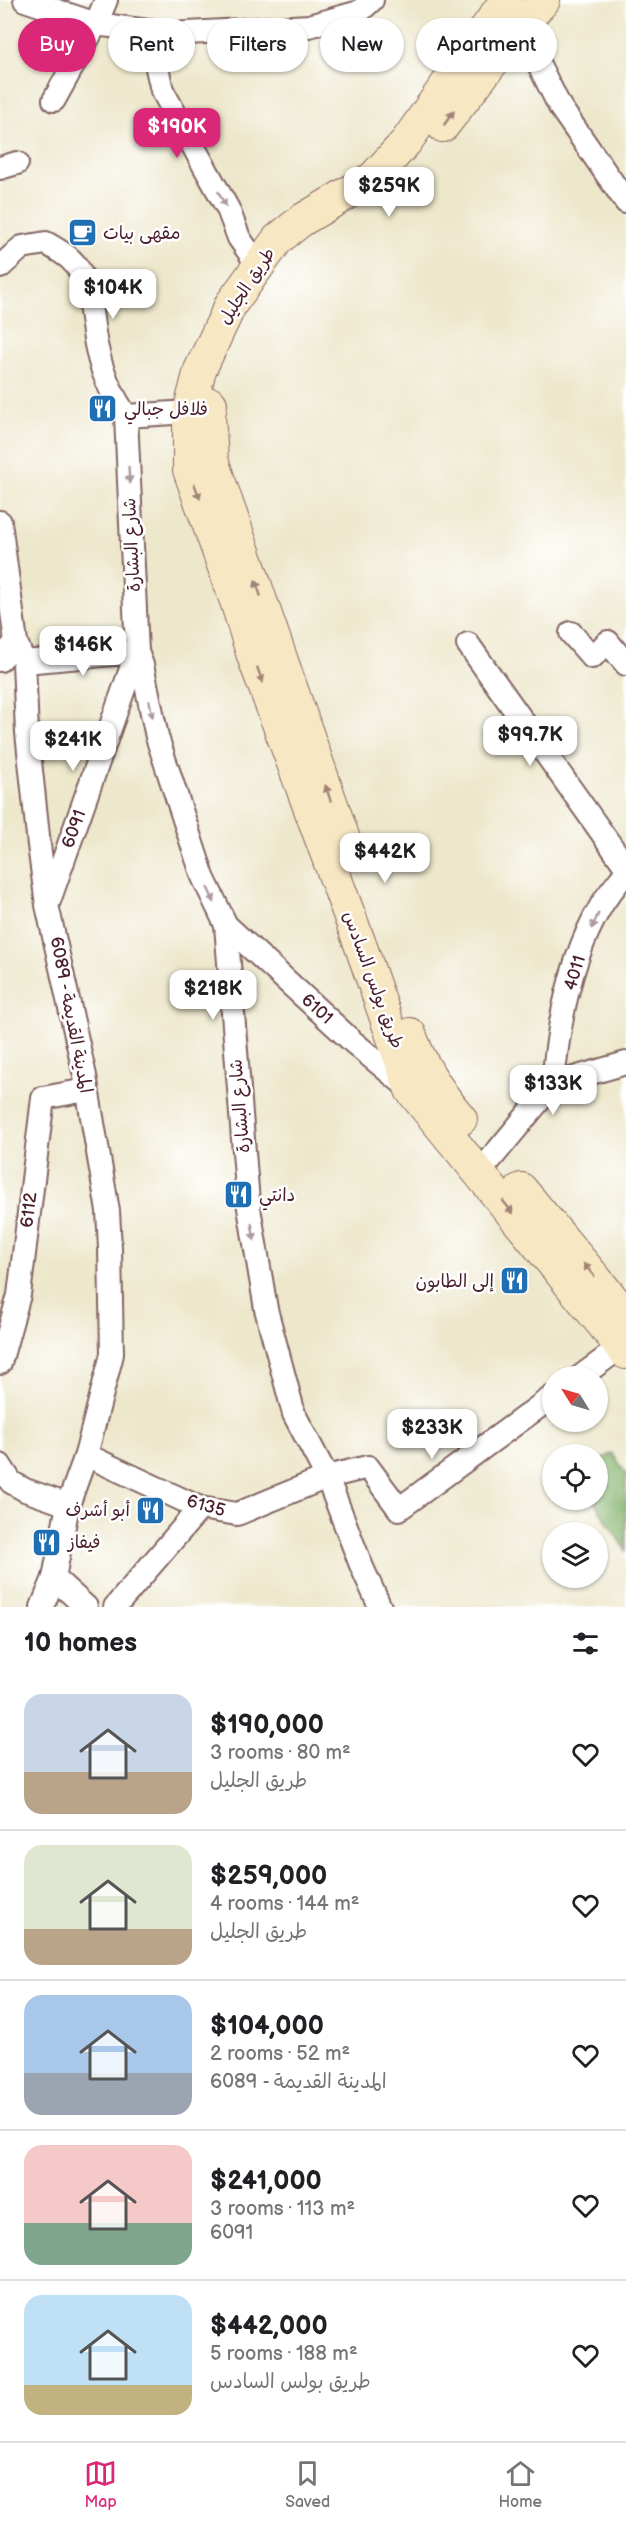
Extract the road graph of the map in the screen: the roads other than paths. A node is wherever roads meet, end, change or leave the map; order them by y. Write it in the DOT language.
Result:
graph roads {
  1 [pos="25,0"];
  2 [pos="106,0"];
  3 [pos="372,0"];
  4 [pos="544,0"];
  5 [pos="508,12"];
  6 [pos="78,18"];
  7 [pos="96,24"];
  8 [pos="108,26"];
  9 [pos="195,33"];
  10 [pos="69,72"];
  11 [pos="158,72"];
  12 [pos="54,100"];
  13 [pos="626,202"];
  14 [pos="258,265"];
  15 [pos="0,267"];
  16 [pos="199,414"];
  17 [pos="126,416"];
  18 [pos="0,522"];
  19 [pos="571,633"];
  20 [pos="468,644"];
  21 [pos="20,652"];
  22 [pos="137,652"];
  23 [pos="0,660"];
  24 [pos="626,664"];
  25 [pos="626,870"];
  26 [pos="48,904"];
  27 [pos="226,925"];
  28 [pos="626,1063"];
  29 [pos="553,1084"];
  30 [pos="86,1090"];
  31 [pos="411,1090"];
  32 [pos="486,1163"];
  33 [pos="9,1293"];
  34 [pos="626,1315"];
  35 [pos="624,1350"];
  36 [pos="0,1362"];
  37 [pos="598,1366"];
  38 [pos="542,1404"];
  39 [pos="86,1455"];
  40 [pos="327,1477"];
  41 [pos="4,1480"];
  42 [pos="68,1505"];
  43 [pos="200,1508"];
  44 [pos="54,1578"];
  45 [pos="42,1607"];
  46 [pos="86,1607"];
  47 [pos="116,1607"];
  48 [pos="380,1607"];
  1 -- 6 [label="street"];
  2 -- 7 [label="street"];
  3 -- 9 [label="street"];
  4 -- 5 [label="street, طريق الجليل"];
  5 -- 13 [label="street"];
  5 -- 14 [label="street, طريق الجليل"];
  16 -- 5 [label="street, طريق الجليل, one-way"];
  7 -- 8 [label="street"];
  10 -- 12 [label="street"];
  11 -- 14 [label="street, one-way"];
  14 -- 16 [label="street, طريق الجليل"];
  15 -- 17 [label="street"];
  16 -- 17 [label="street"];
  16 -- 31 [label="street, طريق بولس السادس, one-way"];
  32 -- 16 [label="street, طريق بولس السادس, one-way"];
  17 -- 22 [label="street, شارع البشارة, one-way"];
  18 -- 21 [label="street, المدينة القديمة - 6089"];
  19 -- 24 [label="street"];
  20 -- 25 [label="street"];
  21 -- 22 [label="street"];
  21 -- 23 [label="street"];
  21 -- 26 [label="street, المدينة القديمة - 6089"];
  22 -- 26 [label="street, 6091"];
  22 -- 27 [label="street, شارع البشارة, one-way"];
  25 -- 29 [label="street, 4011, one-way"];
  26 -- 30 [label="street, المدينة القديمة - 6089"];
  27 -- 31 [label="street, 6101"];
  27 -- 40 [label="street, شارع البشارة, one-way"];
  28 -- 29 [label="street"];
  29 -- 32 [label="street"];
  30 -- 33 [label="street, 6112"];
  30 -- 39 [label="street, المدينة القديمة - 6089"];
  31 -- 32 [label="street, طريق بولس السادس"];
  34 -- 32 [label="street, طريق بولس السادس, one-way"];
  32 -- 35 [label="street, طريق بولس السادس, one-way"];
  33 -- 36 [label="street, 6112"];
  35 -- 37 [label="street"];
  38 -- 40 [label="street, 6135"];
  39 -- 42 [label="street, المدينة القديمة - 6089"];
  39 -- 43 [label="street, 6135"];
  40 -- 43 [label="street, 6135"];
  40 -- 48 [label="street, شارع البشارة"];
  41 -- 42 [label="street"];
  42 -- 44 [label="street, المدينة القديمة - 6089"];
  43 -- 47 [label="street"];
  44 -- 45 [label="street, المدينة القديمة - 6089"];
  44 -- 46 [label="street"];
}
